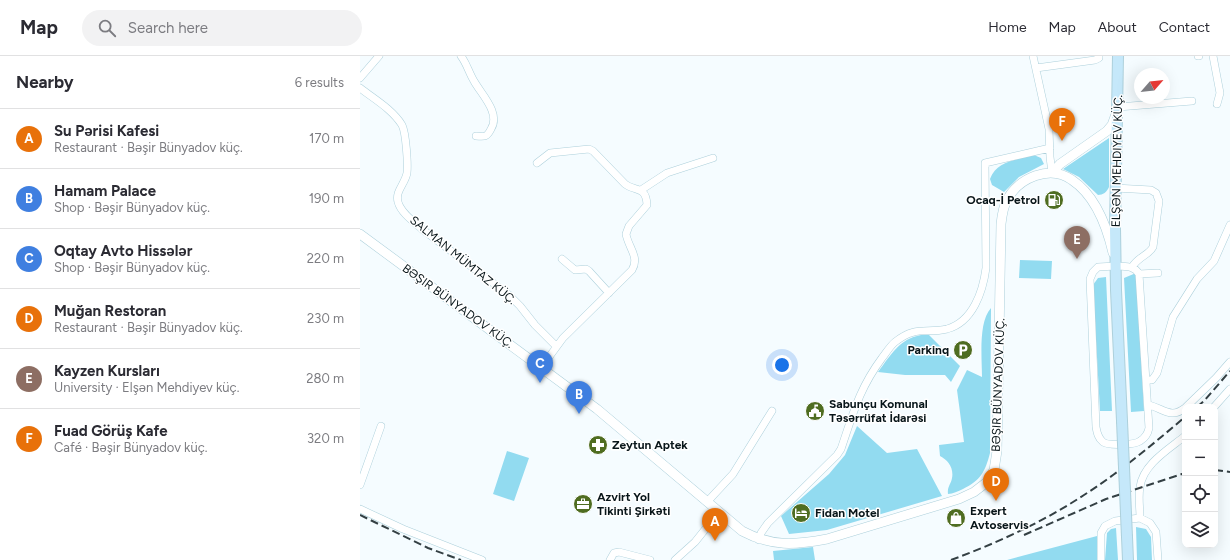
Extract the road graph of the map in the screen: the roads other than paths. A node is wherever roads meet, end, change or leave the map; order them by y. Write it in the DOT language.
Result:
graph roads {
  1 [pos="378,56"];
  2 [pos="461,56"];
  3 [pos="1033,56"];
  4 [pos="1099,56"];
  5 [pos="1118,56"];
  6 [pos="1213,56"];
  7 [pos="1036,68"];
  8 [pos="360,78"];
  9 [pos="360,88"];
  10 [pos="1192,101"];
  11 [pos="1217,104"];
  12 [pos="1118,107"];
  13 [pos="476,136"];
  14 [pos="1050,148"];
  15 [pos="713,158"];
  16 [pos="537,163"];
  17 [pos="1052,173"];
  18 [pos="1116,188"];
  19 [pos="641,190"];
  20 [pos="1230,225"];
  21 [pos="360,234"];
  22 [pos="562,259"];
  23 [pos="1116,266"];
  24 [pos="1132,267"];
  25 [pos="1158,273"];
  26 [pos="1139,274"];
  27 [pos="609,293"];
  28 [pos="556,346"];
  29 [pos="1230,362"];
  30 [pos="541,368"];
  31 [pos="1146,380"];
  32 [pos="1230,389"];
  33 [pos="1188,404"];
  34 [pos="1217,404"];
  35 [pos="1148,405"];
  36 [pos="1182,410"];
  37 [pos="772,411"];
  38 [pos="380,426"];
  39 [pos="1182,438"];
  40 [pos="360,485"];
  41 [pos="707,502"];
  42 [pos="360,509"];
  43 [pos="718,512"];
  44 [pos="1140,518"];
  45 [pos="759,540"];
  46 [pos="482,560"];
  47 [pos="610,560"];
  48 [pos="650,560"];
  49 [pos="675,560"];
  50 [pos="1101,560"];
  51 [pos="1128,560"];
  52 [pos="1158,560"];
  1 -- 8 [label="street"];
  2 -- 13 [label="street"];
  3 -- 7 [label="street"];
  4 -- 7 [label="street"];
  5 -- 12 [label="main road, ELŞƏN MEHDIYEV KÜÇ."];
  6 -- 11 [label="street"];
  7 -- 14 [label="street"];
  9 -- 28 [label="street, SALMAN MÜMTAZ KÜÇ."];
  10 -- 12 [label="street"];
  12 -- 17 [label="street"];
  12 -- 18 [label="main road, ELŞƏN MEHDIYEV KÜÇ."];
  14 -- 17 [label="street"];
  14 -- 45 [label="street"];
  15 -- 19 [label="street"];
  16 -- 19 [label="street"];
  17 -- 23 [label="street"];
  17 -- 45 [label="street, BƏŞIR BÜNYADOV KÜÇ."];
  18 -- 23 [label="main road, ELŞƏN MEHDIYEV KÜÇ."];
  18 -- 24 [label="street"];
  19 -- 27 [label="street"];
  20 -- 31 [label="street"];
  21 -- 30 [label="street, BƏŞIR BÜNYADOV KÜÇ."];
  22 -- 27 [label="street"];
  23 -- 24 [label="street"];
  23 -- 35 [label="street"];
  23 -- 51 [label="main road, ELŞƏN MEHDIYEV KÜÇ., bridge"];
  24 -- 26 [label="street"];
  25 -- 26 [label="street"];
  26 -- 31 [label="street"];
  27 -- 28 [label="street"];
  28 -- 30 [label="street"];
  29 -- 33 [label="street"];
  30 -- 41 [label="street, BƏŞIR BÜNYADOV KÜÇ."];
  31 -- 35 [label="street"];
  32 -- 34 [label="street"];
  35 -- 36 [label="street"];
  37 -- 41 [label="street"];
  38 -- 40 [label="street"];
  39 -- 44 [label="street"];
  41 -- 43 [label="street, BƏŞIR BÜNYADOV KÜÇ."];
  42 -- 46 [label="street"];
  43 -- 45 [label="street, BƏŞIR BÜNYADOV KÜÇ."];
  43 -- 49 [label="street"];
  44 -- 50 [label="street"];
  44 -- 52 [label="street"];
  47 -- 48 [label="street"];
}
